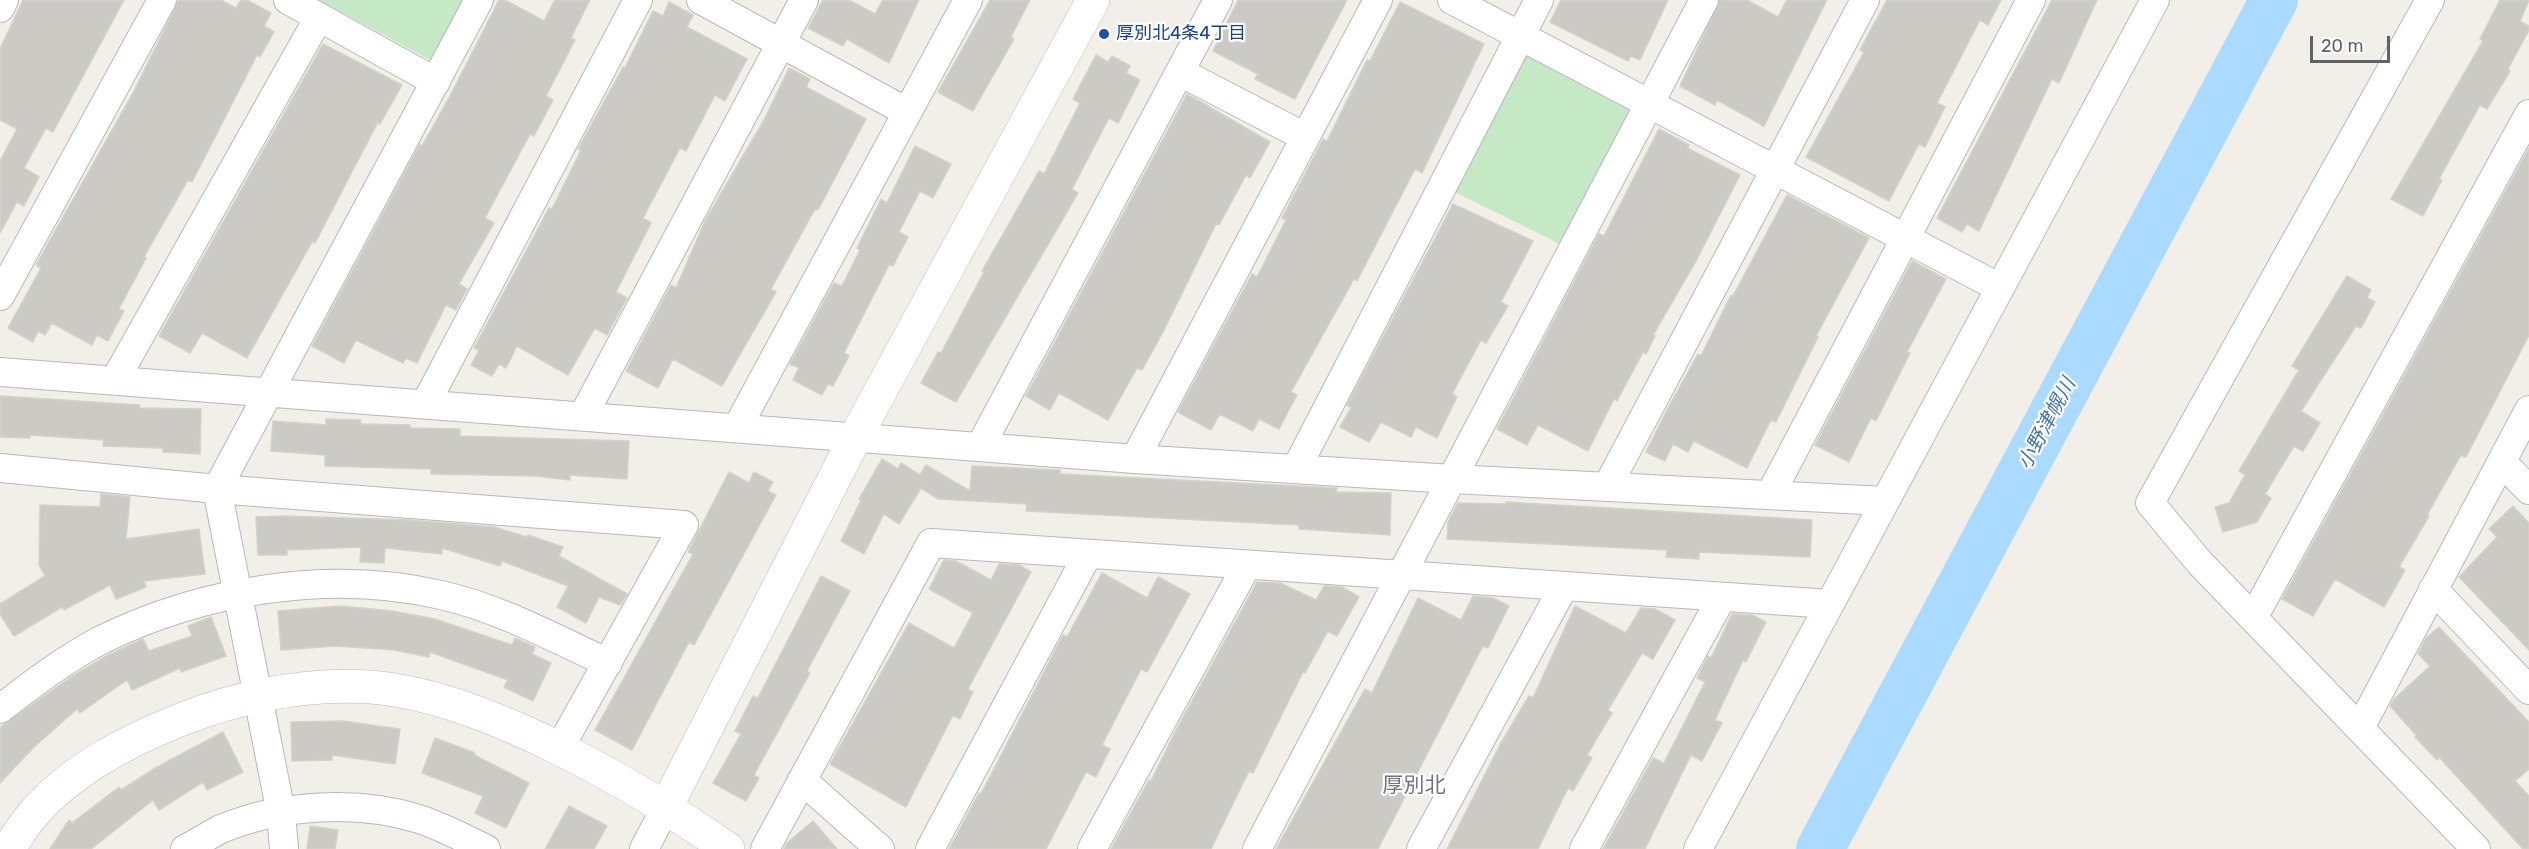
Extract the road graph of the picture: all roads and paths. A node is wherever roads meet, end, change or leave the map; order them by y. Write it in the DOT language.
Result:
graph roads {
  1 [pos="4,0"];
  2 [pos="162,0"];
  3 [pos="288,0"];
  4 [pos="479,0"];
  5 [pos="638,0"];
  6 [pos="701,0"];
  7 [pos="804,0"];
  8 [pos="968,0"];
  9 [pos="1093,0"];
  10 [pos="1218,0"];
  11 [pos="1378,0"];
  12 [pos="1452,0"];
  13 [pos="1539,0"];
  14 [pos="1704,0"];
  15 [pos="1865,0"];
  16 [pos="2031,0"];
  17 [pos="2155,0"];
  18 [pos="2430,0"];
  19 [pos="0,8"];
  20 [pos="319,17"];
  21 [pos="1521,36"];
  22 [pos="781,42"];
  23 [pos="1180,72"];
  24 [pos="436,82"];
  25 [pos="1650,104"];
  26 [pos="907,112"];
  27 [pos="2529,114"];
  28 [pos="1305,137"];
  29 [pos="1775,170"];
  30 [pos="1905,238"];
  31 [pos="2000,288"];
  32 [pos="0,296"];
  33 [pos="0,372"];
  34 [pos="114,380"];
  35 [pos="268,390"];
  36 [pos="426,403"];
  37 [pos="2529,410"];
  38 [pos="583,416"];
  39 [pos="738,426"];
  40 [pos="856,436"];
  41 [pos="980,447"];
  42 [pos="1135,459"];
  43 [pos="2502,462"];
  44 [pos="0,468"];
  45 [pos="1296,469"];
  46 [pos="1452,479"];
  47 [pos="1607,487"];
  48 [pos="217,489"];
  49 [pos="2529,490"];
  50 [pos="1770,495"];
  51 [pos="1885,501"];
  52 [pos="1088,554"];
  53 [pos="1247,565"];
  54 [pos="1401,575"];
  55 [pos="1564,586"];
  56 [pos="2433,589"];
  57 [pos="238,595"];
  58 [pos="1722,597"];
  59 [pos="1830,604"];
  60 [pos="2253,618"];
  61 [pos="608,663"];
  62 [pos="2529,690"];
  63 [pos="257,694"];
  64 [pos="0,709"];
  65 [pos="2360,728"];
  66 [pos="559,749"];
  67 [pos="802,780"];
  68 [pos="665,809"];
  69 [pos="281,813"];
  70 [pos="480,848"];
  71 [pos="9,849"];
  72 [pos="185,849"];
  73 [pos="284,849"];
  74 [pos="644,849"];
  75 [pos="728,849"];
  76 [pos="765,849"];
  77 [pos="880,849"];
  78 [pos="930,849"];
  79 [pos="1092,849"];
  80 [pos="1257,849"];
  81 [pos="1421,849"];
  82 [pos="1584,849"];
  83 [pos="1698,849"];
  84 [pos="2476,849"];
  1 -- 19 [label="street"];
  2 -- 32 [label="street"];
  3 -- 20 [label="street"];
  4 -- 24 [label="street"];
  5 -- 36 [label="street"];
  6 -- 22 [label="street"];
  7 -- 22 [label="street"];
  8 -- 26 [label="street"];
  9 -- 40 [label="street"];
  10 -- 23 [label="street"];
  11 -- 28 [label="street"];
  12 -- 21 [label="street"];
  13 -- 21 [label="street"];
  14 -- 25 [label="street"];
  15 -- 29 [label="street"];
  16 -- 30 [label="street"];
  17 -- 31 [label="street"];
  18 -- 60 [label="street"];
  20 -- 24 [label="street"];
  20 -- 34 [label="street"];
  21 -- 25 [label="street"];
  21 -- 45 [label="street"];
  22 -- 26 [label="street"];
  22 -- 38 [label="street"];
  23 -- 28 [label="street"];
  23 -- 41 [label="street"];
  24 -- 35 [label="street"];
  25 -- 29 [label="street"];
  25 -- 46 [label="street"];
  26 -- 39 [label="street"];
  27 -- 60 [label="street"];
  28 -- 42 [label="street"];
  29 -- 30 [label="street"];
  29 -- 47 [label="street"];
  30 -- 31 [label="street"];
  30 -- 50 [label="street"];
  31 -- 51 [label="street"];
  33 -- 34 [label="street"];
  34 -- 35 [label="street"];
  35 -- 36 [label="street"];
  35 -- 48 [label="street"];
  36 -- 38 [label="street"];
  37 -- 43 [label="street"];
  38 -- 39 [label="street"];
  39 -- 40 [label="street"];
  40 -- 41 [label="street"];
  40 -- 68 [label="street"];
  41 -- 42 [label="street"];
  42 -- 45 [label="street"];
  43 -- 49 [label="street"];
  43 -- 56 [label="street"];
  44 -- 48 [label="street"];
  45 -- 46 [label="street"];
  46 -- 47 [label="street"];
  46 -- 54 [label="street"];
  47 -- 50 [label="street"];
  48 -- 57 [label="street"];
  48 -- 61 [label="street"];
  50 -- 51 [label="street"];
  51 -- 59 [label="street"];
  52 -- 53 [label="street"];
  52 -- 67 [label="street"];
  52 -- 78 [label="street"];
  53 -- 54 [label="street"];
  53 -- 79 [label="street"];
  54 -- 55 [label="street"];
  54 -- 80 [label="street"];
  55 -- 58 [label="street"];
  55 -- 81 [label="street"];
  56 -- 62 [label="street"];
  56 -- 65 [label="street"];
  57 -- 61 [label="street"];
  57 -- 63 [label="street"];
  57 -- 64 [label="street"];
  58 -- 59 [label="street"];
  58 -- 82 [label="street"];
  59 -- 83 [label="street"];
  60 -- 65 [label="street"];
  61 -- 66 [label="street"];
  63 -- 66 [label="street"];
  63 -- 69 [label="street"];
  63 -- 71 [label="street"];
  65 -- 84 [label="street"];
  66 -- 68 [label="street"];
  67 -- 76 [label="street"];
  67 -- 77 [label="street"];
  68 -- 74 [label="street"];
  68 -- 75 [label="street"];
  69 -- 70 [label="street"];
  69 -- 72 [label="street"];
  69 -- 73 [label="street"];
}
